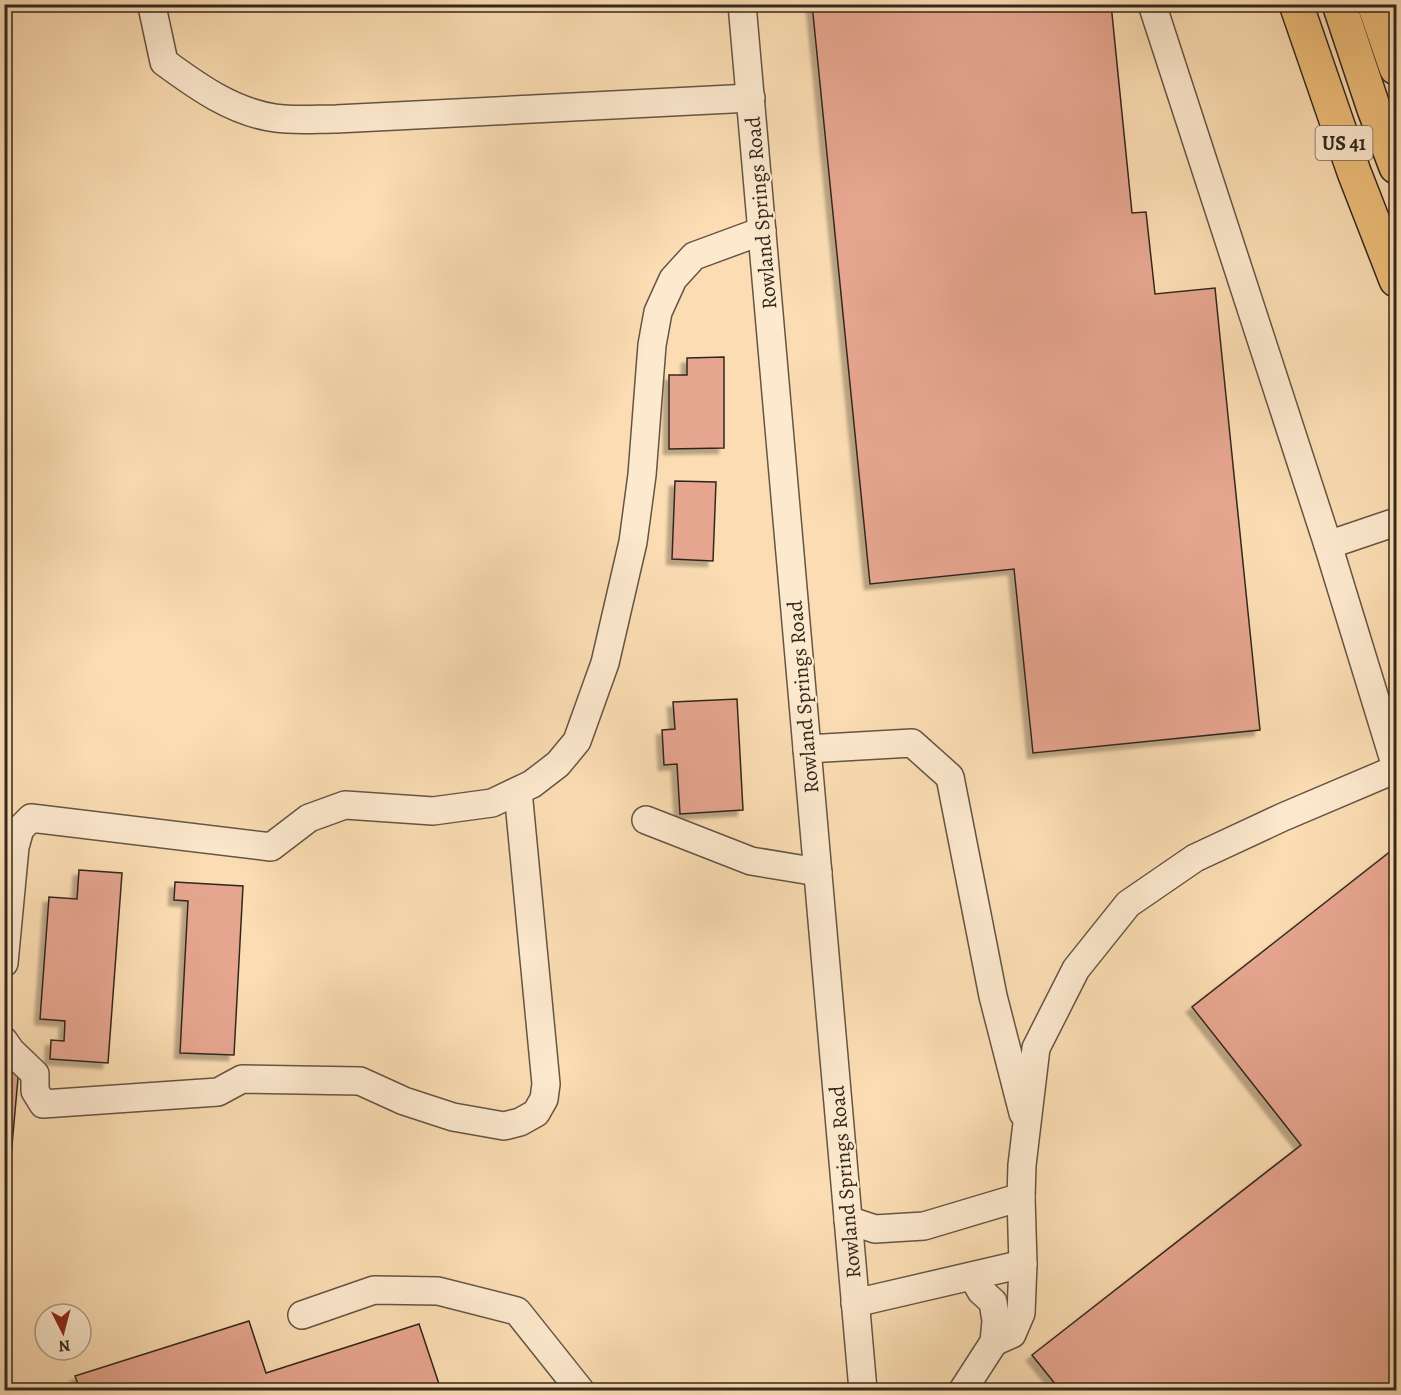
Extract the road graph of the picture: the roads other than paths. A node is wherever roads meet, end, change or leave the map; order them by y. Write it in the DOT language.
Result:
graph roads {
  1 [pos="155,4"];
  2 [pos="742,4"];
  3 [pos="1152,4"];
  4 [pos="1296,4"];
  5 [pos="1339,4"];
  6 [pos="1374,4"];
  7 [pos="1396,68"];
  8 [pos="751,98"];
  9 [pos="1396,167"];
  10 [pos="762,231"];
  11 [pos="1396,280"];
  12 [pos="1396,522"];
  13 [pos="1329,545"];
  14 [pos="807,749"];
  15 [pos="1396,768"];
  16 [pos="518,791"];
  17 [pos="646,820"];
  18 [pos="818,872"];
  19 [pos="4,963"];
  20 [pos="4,1041"];
  21 [pos="1026,1126"];
  22 [pos="1021,1197"];
  23 [pos="848,1220"];
  24 [pos="1023,1264"];
  25 [pos="973,1277"];
  26 [pos="855,1303"];
  27 [pos="302,1315"];
  28 [pos="994,1342"];
  29 [pos="580,1390"];
  30 [pos="863,1390"];
  31 [pos="964,1390"];
  1 -- 8 [label="street"];
  2 -- 8 [label="street, Rowland Springs Road"];
  3 -- 13 [label="street"];
  4 -- 11 [label="main road, US 41"];
  5 -- 9 [label="main road"];
  6 -- 7 [label="main road"];
  8 -- 10 [label="street, Rowland Springs Road"];
  10 -- 14 [label="street, Rowland Springs Road"];
  10 -- 16 [label="street"];
  12 -- 13 [label="street"];
  13 -- 15 [label="street"];
  14 -- 18 [label="street, Rowland Springs Road"];
  14 -- 21 [label="street"];
  15 -- 21 [label="street"];
  16 -- 19 [label="street"];
  16 -- 20 [label="street"];
  17 -- 18 [label="street"];
  18 -- 23 [label="street, Rowland Springs Road"];
  21 -- 22 [label="street"];
  22 -- 23 [label="street"];
  22 -- 24 [label="street"];
  23 -- 26 [label="street, Rowland Springs Road"];
  24 -- 25 [label="street"];
  24 -- 28 [label="street"];
  25 -- 26 [label="street"];
  25 -- 28 [label="street"];
  26 -- 30 [label="street, Rowland Springs Road"];
  27 -- 29 [label="street"];
  28 -- 31 [label="street"];
}
